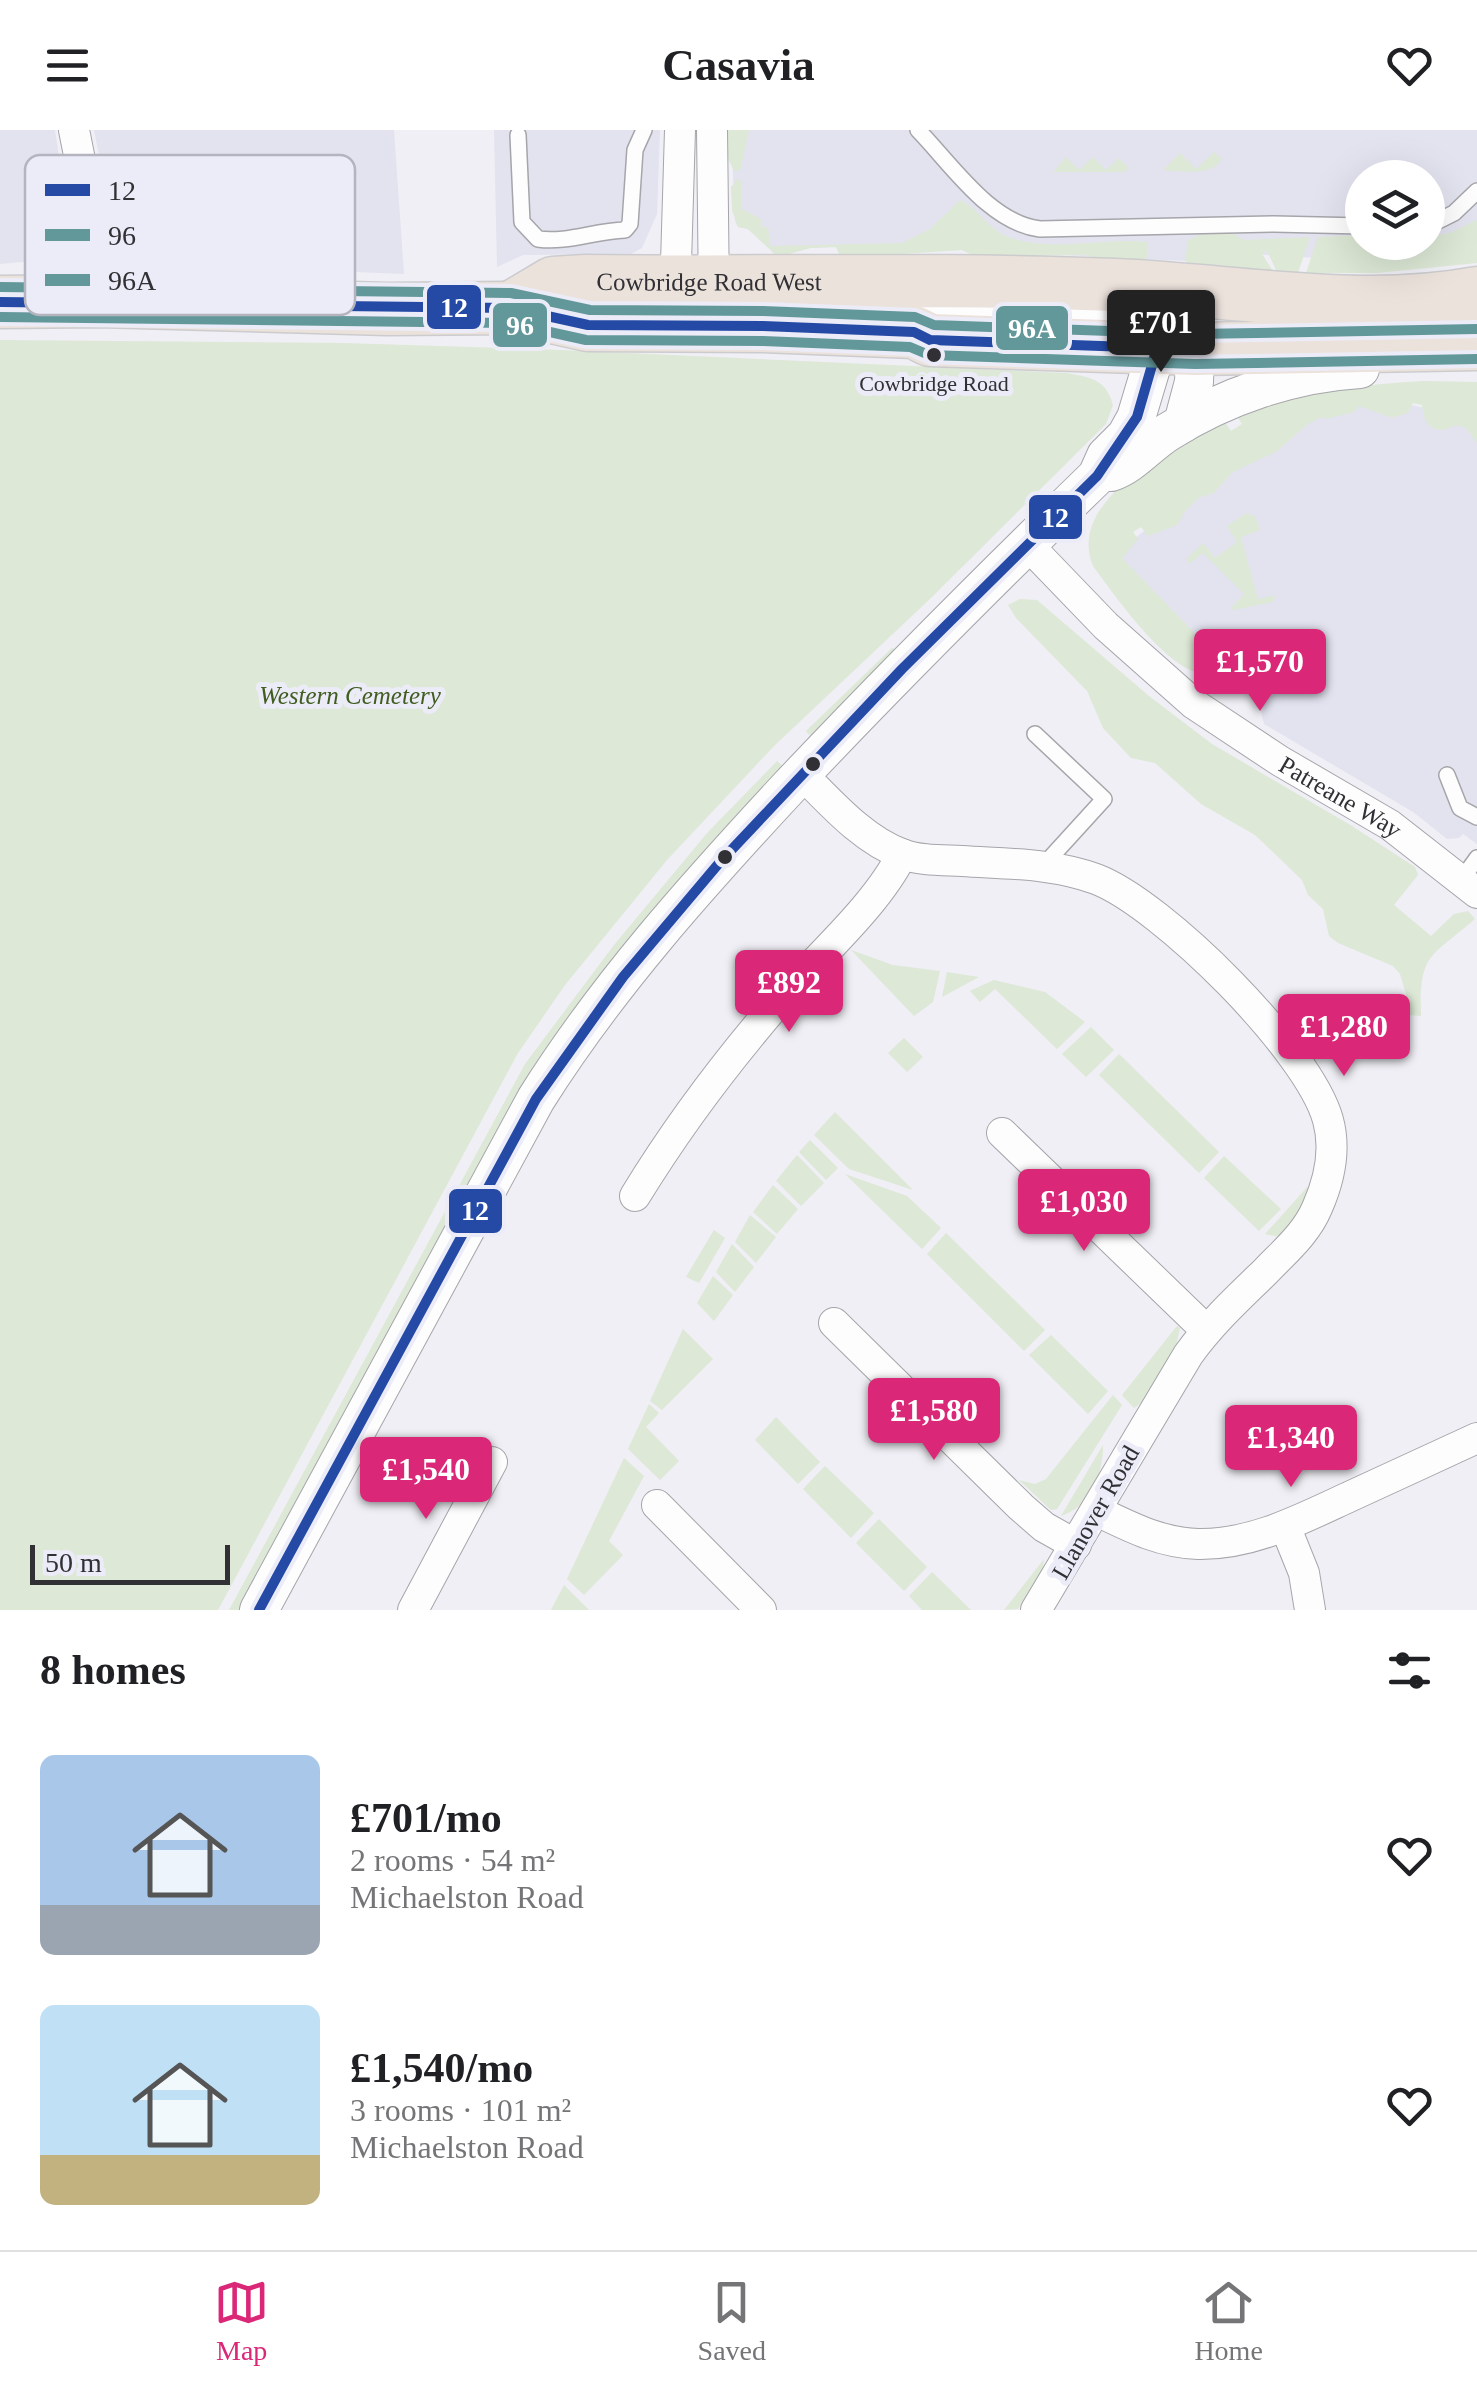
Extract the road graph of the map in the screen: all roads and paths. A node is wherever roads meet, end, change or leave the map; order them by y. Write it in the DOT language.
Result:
graph roads {
  1 [pos="74,130"];
  2 [pos="644,130"];
  3 [pos="680,130"];
  4 [pos="712,130"];
  5 [pos="918,130"];
  6 [pos="518,135"];
  7 [pos="79,155"];
  8 [pos="1477,191"];
  9 [pos="1445,219"];
  10 [pos="1345,226"];
  11 [pos="1477,293"];
  12 [pos="0,302"];
  13 [pos="25,302"];
  14 [pos="694,304"];
  15 [pos="355,308"];
  16 [pos="1176,327"];
  17 [pos="1452,344"];
  18 [pos="1183,423"];
  19 [pos="1097,476"];
  20 [pos="1027,544"];
  21 [pos="1035,734"];
  22 [pos="802,774"];
  23 [pos="1446,775"];
  24 [pos="1477,817"];
  25 [pos="902,854"];
  26 [pos="1042,866"];
  27 [pos="1472,877"];
  28 [pos="1002,1133"];
  29 [pos="635,1196"];
  30 [pos="834,1323"];
  31 [pos="1206,1330"];
  32 [pos="1477,1438"];
  33 [pos="492,1462"];
  34 [pos="657,1504"];
  35 [pos="1097,1511"];
  36 [pos="1285,1526"];
  37 [pos="1076,1546"];
  38 [pos="259,1610"];
  39 [pos="413,1610"];
  40 [pos="760,1610"];
  41 [pos="1036,1610"];
  42 [pos="1310,1610"];
  1 -- 7 [label="street"];
  2 -- 6 [label="lane"];
  3 -- 14 [label="street"];
  4 -- 14 [label="street"];
  5 -- 10 [label="lane"];
  8 -- 9 [label="lane"];
  11 -- 16 [label="highway, Cowbridge Road West"];
  12 -- 13 [label="highway, Cowbridge Road West"];
  14 -- 15 [label="highway, Cowbridge Road West"];
  14 -- 16 [label="highway, Cowbridge Road West"];
  14 -- 16 [label="highway, Cowbridge Road West"];
  16 -- 17 [label="highway, Cowbridge Road West"];
  16 -- 18 [label="street"];
  16 -- 19 [label="street"];
  17 -- 18 [label="street"];
  18 -- 19 [label="street"];
  19 -- 20 [label="street"];
  20 -- 22 [label="street"];
  20 -- 27 [label="street, Patreane Way"];
  21 -- 26 [label="lane"];
  22 -- 25 [label="street, Llanover Road"];
  22 -- 38 [label="street"];
  23 -- 24 [label="lane"];
  25 -- 26 [label="street, Llanover Road"];
  25 -- 29 [label="street"];
  26 -- 31 [label="street, Llanover Road"];
  28 -- 31 [label="street"];
  30 -- 37 [label="street"];
  31 -- 35 [label="street, Llanover Road"];
  32 -- 36 [label="street"];
  33 -- 39 [label="street"];
  34 -- 40 [label="street"];
  35 -- 36 [label="street"];
  35 -- 37 [label="street, Llanover Road"];
  36 -- 42 [label="street"];
  37 -- 41 [label="street, Llanover Road"];
}
